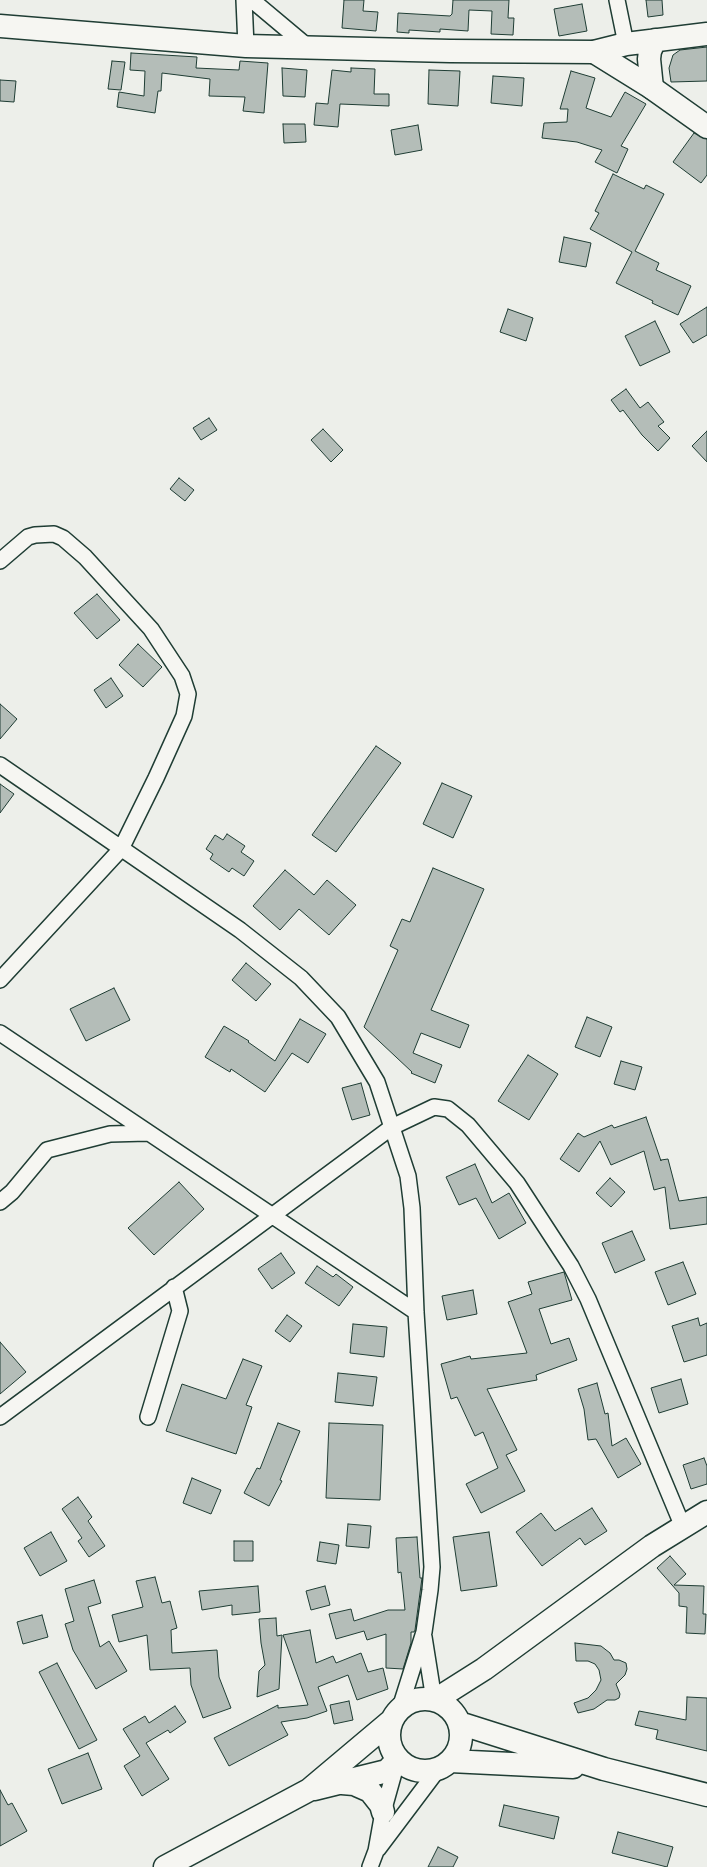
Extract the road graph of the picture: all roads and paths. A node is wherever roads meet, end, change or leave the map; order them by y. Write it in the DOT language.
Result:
graph roads {
  1 [pos="244,0"];
  2 [pos="252,0"];
  3 [pos="617,0"];
  4 [pos="0,26"];
  5 [pos="707,34"];
  6 [pos="655,40"];
  7 [pos="626,44"];
  8 [pos="246,46"];
  9 [pos="308,47"];
  10 [pos="594,52"];
  11 [pos="652,88"];
  12 [pos="707,127"];
  13 [pos="0,561"];
  14 [pos="0,765"];
  15 [pos="120,849"];
  16 [pos="0,980"];
  17 [pos="0,1033"];
  18 [pos="392,1127"];
  19 [pos="147,1133"];
  20 [pos="0,1202"];
  21 [pos="270,1216"];
  22 [pos="174,1287"];
  23 [pos="416,1312"];
  24 [pos="0,1417"];
  25 [pos="148,1417"];
  26 [pos="707,1512"];
  27 [pos="683,1527"];
  28 [pos="424,1632"];
  29 [pos="445,1708"];
  30 [pos="395,1714"];
  31 [pos="398,1759"];
  32 [pos="444,1764"];
  33 [pos="604,1769"];
  34 [pos="339,1783"];
  35 [pos="309,1790"];
  36 [pos="707,1795"];
  37 [pos="383,1812"];
  38 [pos="376,1851"];
  39 [pos="165,1867"];
  40 [pos="370,1867"];
  1 -- 8 [label="street"];
  2 -- 9 [label="street"];
  3 -- 7 [label="street"];
  4 -- 8 [label="street"];
  5 -- 6 [label="street"];
  6 -- 7 [label="street"];
  6 -- 11 [label="street"];
  7 -- 10 [label="street"];
  8 -- 9 [label="street"];
  9 -- 10 [label="street"];
  10 -- 11 [label="street"];
  11 -- 12 [label="street"];
  13 -- 15 [label="street"];
  14 -- 15 [label="street"];
  15 -- 16 [label="street"];
  15 -- 18 [label="street"];
  17 -- 19 [label="street"];
  18 -- 21 [label="street"];
  18 -- 23 [label="street"];
  18 -- 27 [label="street"];
  19 -- 20 [label="street"];
  19 -- 21 [label="street"];
  21 -- 22 [label="street"];
  21 -- 23 [label="street"];
  22 -- 24 [label="street"];
  22 -- 25 [label="street"];
  23 -- 28 [label="street"];
  26 -- 27 [label="street"];
  27 -- 29 [label="street"];
  28 -- 29 [label="street"];
  28 -- 30 [label="street"];
  29 -- 30 [label="street"];
  29 -- 32 [label="street"];
  29 -- 33 [label="street"];
  30 -- 31 [label="street"];
  30 -- 35 [label="street"];
  31 -- 32 [label="street"];
  31 -- 34 [label="street"];
  31 -- 37 [label="street"];
  32 -- 33 [label="street"];
  32 -- 38 [label="street"];
  33 -- 36 [label="street"];
  34 -- 35 [label="street"];
  34 -- 37 [label="street"];
  35 -- 39 [label="street"];
  37 -- 38 [label="street"];
  38 -- 40 [label="street"];
}
